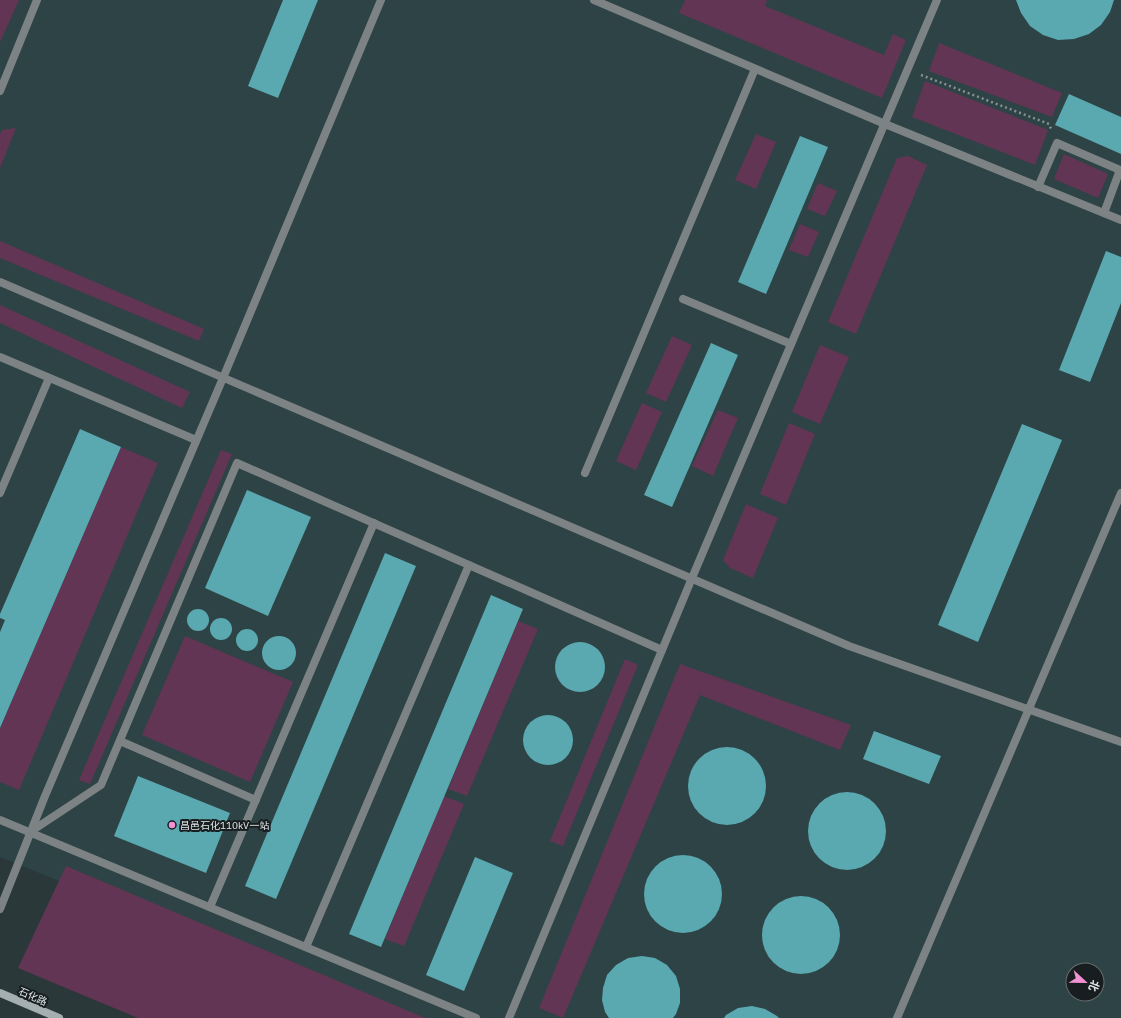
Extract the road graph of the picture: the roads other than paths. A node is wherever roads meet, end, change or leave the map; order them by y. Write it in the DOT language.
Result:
graph roads {
  1 [pos="37,0"];
  2 [pos="381,0"];
  3 [pos="594,0"];
  4 [pos="937,0"];
  5 [pos="755,69"];
  6 [pos="0,91"];
  7 [pos="884,124"];
  8 [pos="1038,187"];
  9 [pos="1104,213"];
  10 [pos="1121,220"];
  11 [pos="0,282"];
  12 [pos="683,299"];
  13 [pos="791,344"];
  14 [pos="0,357"];
  15 [pos="49,378"];
  16 [pos="223,378"];
  17 [pos="196,440"];
  18 [pos="585,473"];
  19 [pos="1121,492"];
  20 [pos="0,493"];
  21 [pos="374,523"];
  22 [pos="469,565"];
  23 [pos="692,578"];
  24 [pos="662,650"];
  25 [pos="1029,709"];
  26 [pos="120,741"];
  27 [pos="1121,742"];
  28 [pos="256,800"];
  29 [pos="0,820"];
  30 [pos="30,832"];
  31 [pos="210,907"];
  32 [pos="0,909"];
  33 [pos="306,947"];
  34 [pos="0,993"];
  35 [pos="59,1018"];
  36 [pos="476,1018"];
  37 [pos="509,1018"];
  38 [pos="897,1018"];
  1 -- 6 [label="lane"];
  2 -- 16 [label="lane"];
  3 -- 5 [label="lane"];
  4 -- 7 [label="lane"];
  5 -- 7 [label="lane"];
  5 -- 18 [label="lane"];
  7 -- 8 [label="lane"];
  7 -- 13 [label="lane"];
  8 -- 9 [label="lane"];
  8 -- 9 [label="lane"];
  9 -- 10 [label="lane"];
  11 -- 16 [label="lane"];
  12 -- 13 [label="lane"];
  13 -- 23 [label="lane"];
  14 -- 15 [label="lane"];
  15 -- 17 [label="lane"];
  15 -- 20 [label="lane"];
  16 -- 17 [label="lane"];
  16 -- 23 [label="lane"];
  17 -- 30 [label="lane"];
  19 -- 25 [label="lane"];
  21 -- 22 [label="lane"];
  21 -- 26 [label="lane"];
  21 -- 28 [label="lane"];
  22 -- 24 [label="lane"];
  22 -- 33 [label="lane"];
  23 -- 24 [label="lane"];
  23 -- 25 [label="lane"];
  24 -- 37 [label="lane"];
  25 -- 27 [label="lane"];
  25 -- 38 [label="lane"];
  26 -- 28 [label="lane"];
  26 -- 30 [label="lane"];
  28 -- 31 [label="lane"];
  29 -- 30 [label="lane"];
  30 -- 31 [label="lane"];
  30 -- 32 [label="lane"];
  31 -- 33 [label="lane"];
  33 -- 36 [label="lane"];
  34 -- 35 [label="main road, 石化路"];
}
